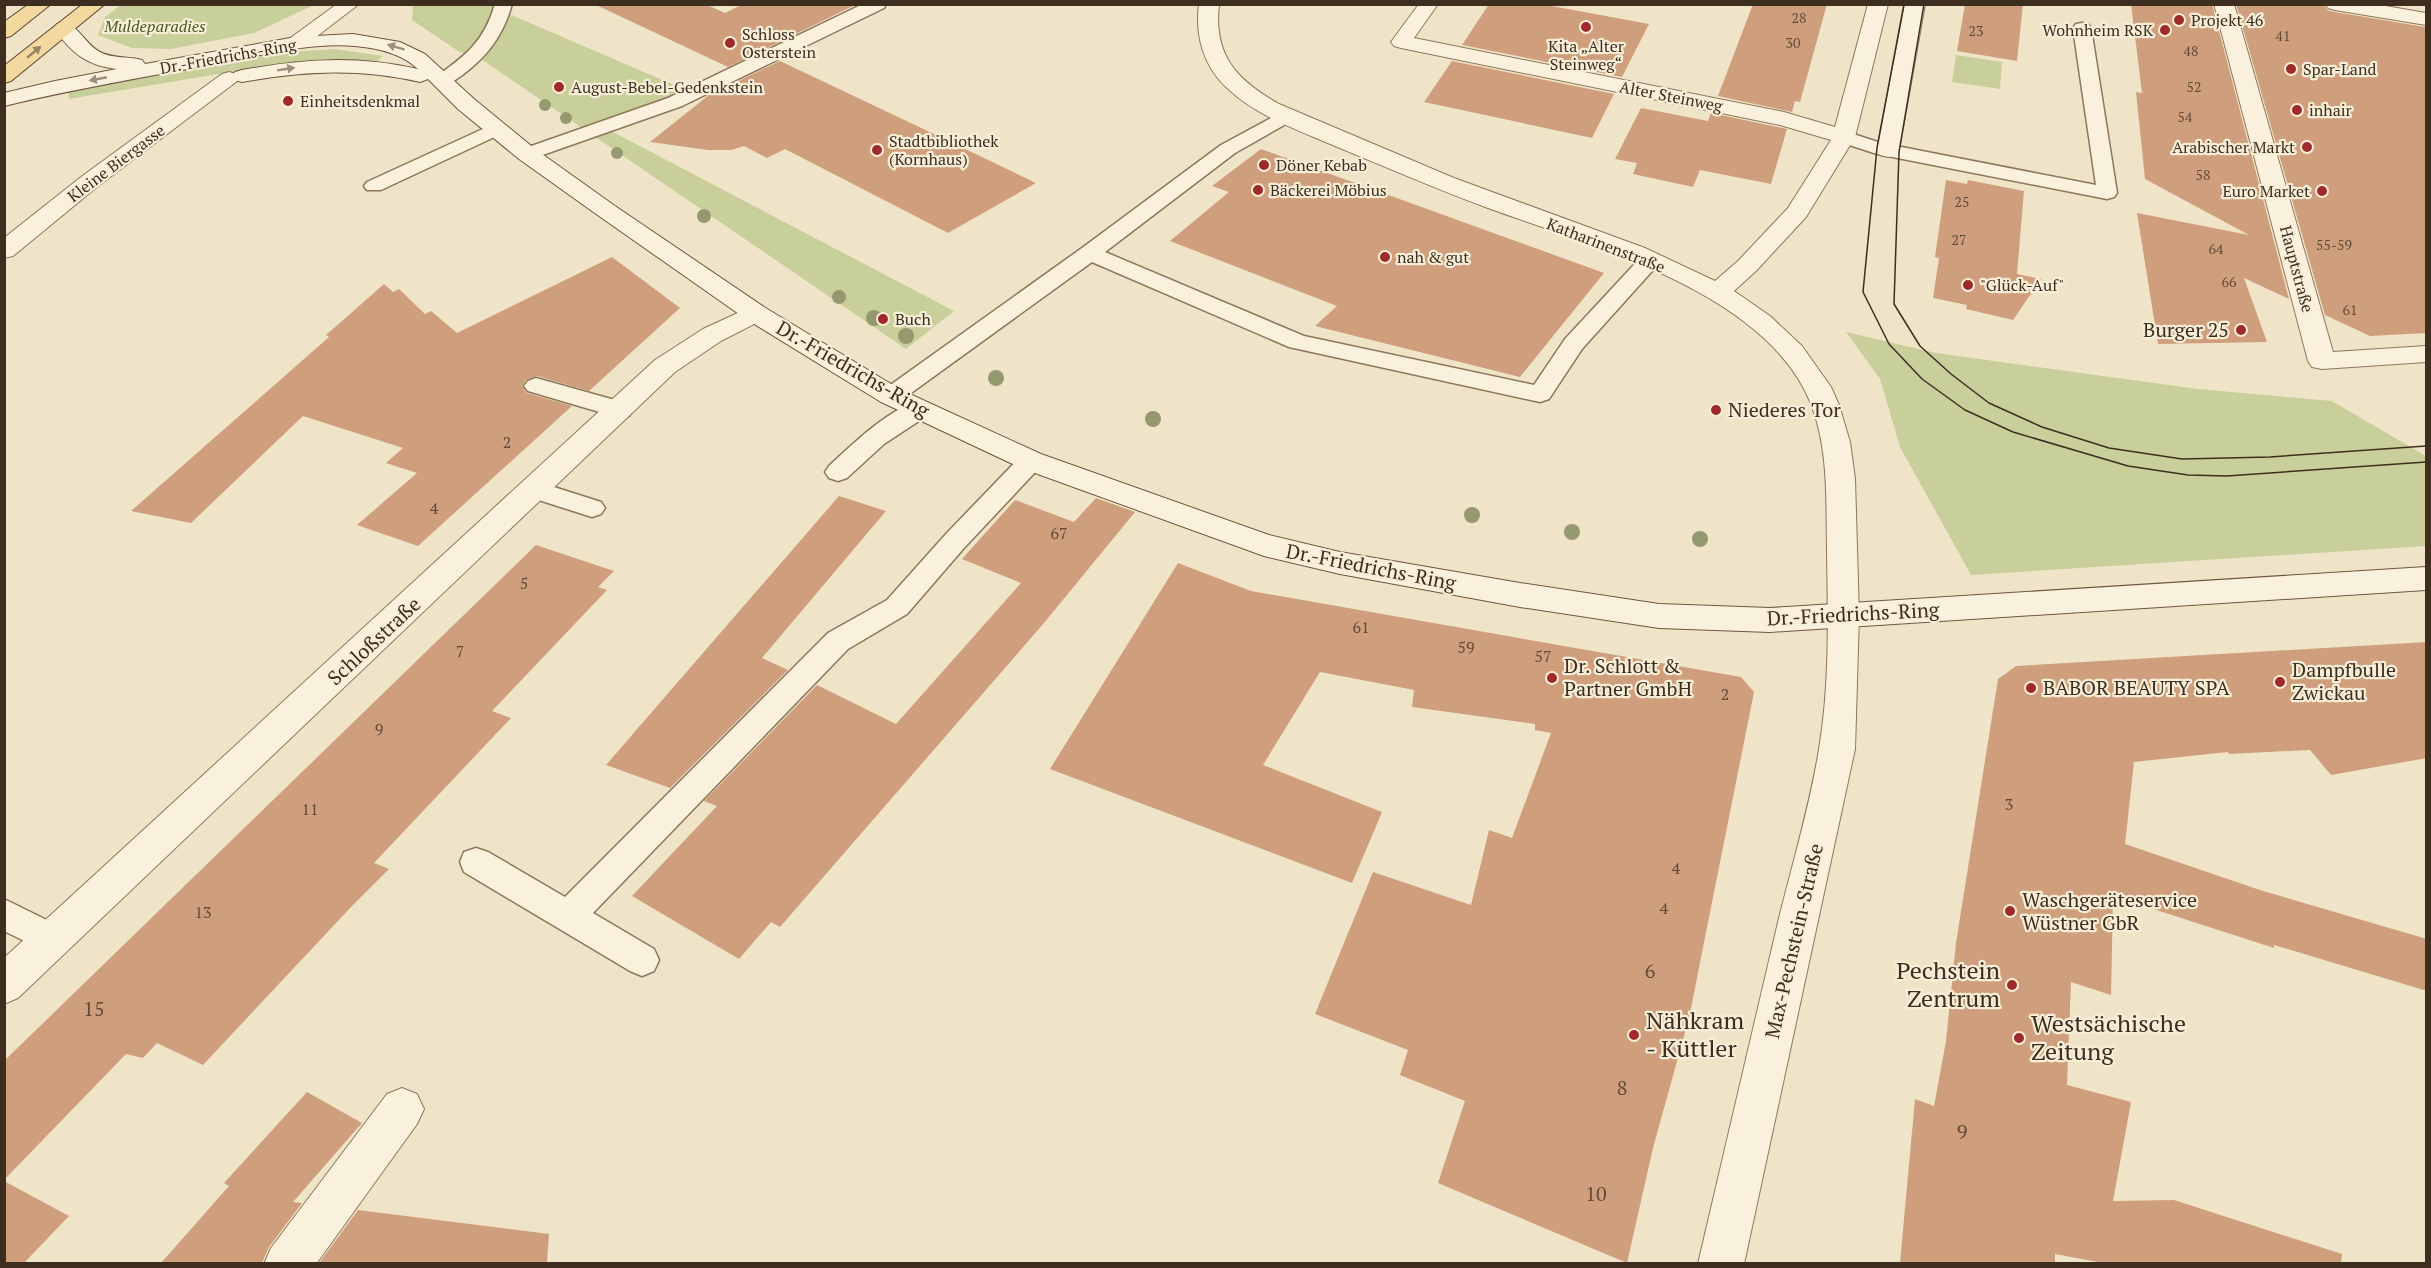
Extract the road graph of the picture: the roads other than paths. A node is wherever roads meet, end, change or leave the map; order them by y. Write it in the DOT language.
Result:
graph roads {
  1 [pos="42,4"];
  2 [pos="96,4"];
  3 [pos="350,4"];
  4 [pos="504,4"];
  5 [pos="878,4"];
  6 [pos="1209,4"];
  7 [pos="1429,4"];
  8 [pos="1878,4"];
  9 [pos="1915,4"];
  10 [pos="2224,4"];
  11 [pos="2335,4"];
  12 [pos="2427,19"];
  13 [pos="64,28"];
  14 [pos="2082,28"];
  15 [pos="4,32"];
  16 [pos="296,44"];
  17 [pos="176,64"];
  18 [pos="4,77"];
  19 [pos="229,78"];
  20 [pos="442,81"];
  21 [pos="183,86"];
  22 [pos="4,100"];
  23 [pos="70,105"];
  24 [pos="4,111"];
  25 [pos="1286,116"];
  26 [pos="496,129"];
  27 [pos="1844,137"];
  28 [pos="1888,150"];
  29 [pos="527,154"];
  30 [pos="374,186"];
  31 [pos="4,251"];
  32 [pos="1090,254"];
  33 [pos="1651,260"];
  34 [pos="1718,292"];
  35 [pos="755,313"];
  36 [pos="2427,354"];
  37 [pos="536,386"];
  38 [pos="891,396"];
  39 [pos="918,409"];
  40 [pos="620,410"];
  41 [pos="1031,462"];
  42 [pos="838,472"];
  43 [pos="535,490"];
  44 [pos="592,508"];
  45 [pos="2427,579"];
  46 [pos="1845,616"];
  47 [pos="476,862"];
  48 [pos="4,914"];
  49 [pos="568,916"];
  50 [pos="53,940"];
  51 [pos="642,960"];
  52 [pos="4,985"];
  53 [pos="402,1109"];
  54 [pos="287,1263"];
  55 [pos="1721,1263"];
  1 -- 15 [label="main road"];
  2 -- 13 [label="main road"];
  3 -- 16 [label="street"];
  4 -- 20 [label="lane"];
  5 -- 29 [label="lane"];
  6 -- 25 [label="street, Katharinenstraße"];
  7 -- 27 [label="street, Alter Steinweg"];
  8 -- 27 [label="street"];
  9 -- 28 [label="street"];
  10 -- 36 [label="street, Hauptstraße"];
  11 -- 12 [label="street"];
  13 -- 17 [label="street"];
  18 -- 13 [label="main road, one-way"];
  14 -- 28 [label="lane, Alter Steinweg"];
  16 -- 17 [label="street, Dr.-Friedrichs-Ring"];
  20 -- 16 [label="street, Dr.-Friedrichs-Ring, one-way"];
  17 -- 22 [label="street, Dr.-Friedrichs-Ring, one-way"];
  19 -- 20 [label="street, Dr.-Friedrichs-Ring, one-way"];
  19 -- 21 [label="street, Dr.-Friedrichs-Ring"];
  19 -- 31 [label="street, Kleine Biergasse"];
  20 -- 26 [label="street, Dr.-Friedrichs-Ring"];
  23 -- 24 [label="street"];
  25 -- 32 [label="lane"];
  25 -- 33 [label="street, Katharinenstraße"];
  26 -- 29 [label="street, Dr.-Friedrichs-Ring"];
  26 -- 30 [label="lane"];
  27 -- 28 [label="lane, Alter Steinweg"];
  27 -- 34 [label="street"];
  29 -- 35 [label="street, Dr.-Friedrichs-Ring"];
  32 -- 33 [label="lane"];
  32 -- 38 [label="lane"];
  33 -- 34 [label="street, Katharinenstraße"];
  34 -- 46 [label="street, Katharinenstraße"];
  35 -- 38 [label="street, Dr.-Friedrichs-Ring"];
  35 -- 40 [label="street, Schloßstraße"];
  37 -- 40 [label="lane"];
  38 -- 39 [label="street, Dr.-Friedrichs-Ring"];
  39 -- 41 [label="street, Dr.-Friedrichs-Ring"];
  39 -- 42 [label="lane"];
  40 -- 43 [label="street, Schloßstraße"];
  41 -- 46 [label="street, Dr.-Friedrichs-Ring"];
  41 -- 49 [label="lane"];
  43 -- 44 [label="lane"];
  43 -- 50 [label="street, Schloßstraße"];
  45 -- 46 [label="street, Dr.-Friedrichs-Ring"];
  46 -- 55 [label="street, Max-Pechstein-Straße"];
  47 -- 49 [label="lane"];
  48 -- 50 [label="lane"];
  49 -- 51 [label="lane"];
  50 -- 52 [label="street, Schloßstraße"];
  53 -- 54 [label="street"];
}
